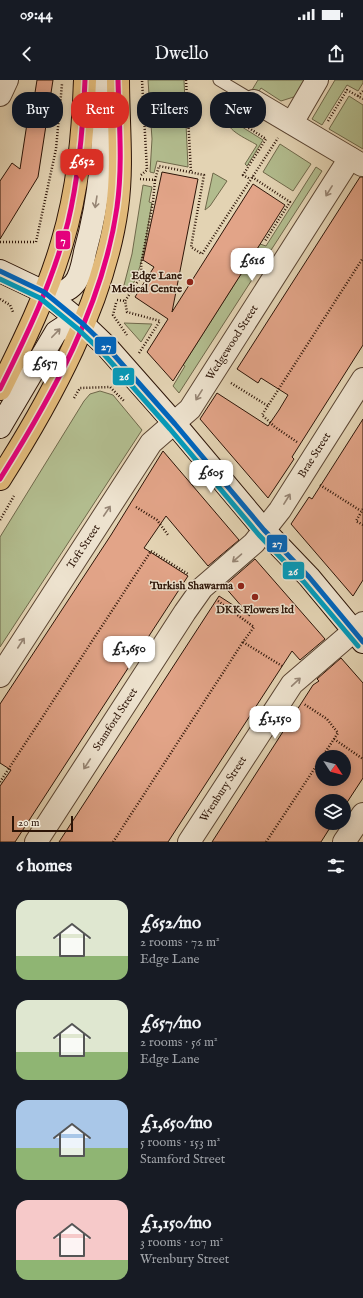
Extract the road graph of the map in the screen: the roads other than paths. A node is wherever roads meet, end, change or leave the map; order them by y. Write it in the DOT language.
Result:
graph roads {
  1 [pos="7,80"];
  2 [pos="85,80"];
  3 [pos="105,80"];
  4 [pos="118,80"];
  5 [pos="218,80"];
  6 [pos="317,80"];
  7 [pos="231,92"];
  8 [pos="0,95"];
  9 [pos="266,120"];
  10 [pos="285,131"];
  11 [pos="356,162"];
  12 [pos="0,271"];
  13 [pos="44,292"];
  14 [pos="83,324"];
  15 [pos="363,379"];
  16 [pos="0,389"];
  17 [pos="174,424"];
  18 [pos="0,427"];
  19 [pos="8,486"];
  20 [pos="264,530"];
  21 [pos="360,632"];
  22 [pos="0,676"];
  23 [pos="363,814"];
  24 [pos="36,842"];
  25 [pos="188,842"];
  26 [pos="344,842"];
  1 -- 8 [label="street"];
  2 -- 13 [label="highway"];
  3 -- 13 [label="street, one-way"];
  4 -- 14 [label="highway"];
  5 -- 7 [label="lane"];
  6 -- 10 [label="street"];
  9 -- 10 [label="street"];
  10 -- 11 [label="street"];
  11 -- 17 [label="street, Wedgewood Street, one-way"];
  12 -- 13 [label="street"];
  13 -- 14 [label="street"];
  13 -- 16 [label="highway"];
  14 -- 17 [label="street"];
  18 -- 14 [label="street, one-way"];
  14 -- 19 [label="highway"];
  20 -- 15 [label="street, Brae Street, one-way"];
  17 -- 20 [label="street"];
  22 -- 17 [label="street, Toft Street, one-way"];
  20 -- 21 [label="street"];
  20 -- 24 [label="street, Stamford Street, one-way"];
  25 -- 21 [label="street, Wrenbury Street, one-way"];
  23 -- 26 [label="street"];
}
